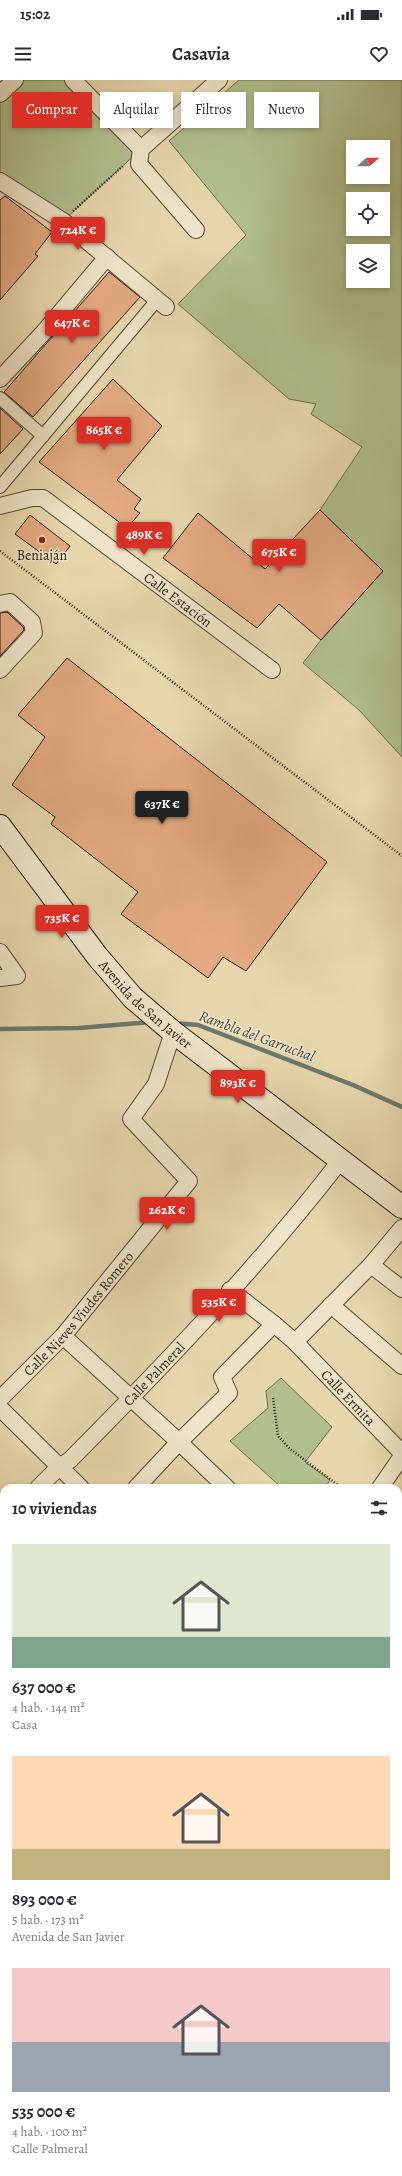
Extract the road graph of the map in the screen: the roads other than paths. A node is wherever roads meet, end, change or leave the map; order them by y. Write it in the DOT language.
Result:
graph roads {
  1 [pos="15,80"];
  2 [pos="73,80"];
  3 [pos="219,80"];
  4 [pos="0,94"];
  5 [pos="141,150"];
  6 [pos="0,181"];
  7 [pos="196,230"];
  8 [pos="107,258"];
  9 [pos="162,303"];
  10 [pos="0,379"];
  11 [pos="0,398"];
  12 [pos="43,436"];
  13 [pos="0,488"];
  14 [pos="0,506"];
  15 [pos="0,604"];
  16 [pos="0,670"];
  17 [pos="272,670"];
  18 [pos="0,826"];
  19 [pos="0,952"];
  20 [pos="0,978"];
  21 [pos="173,1032"];
  22 [pos="340,1161"];
  23 [pos="402,1207"];
  24 [pos="402,1228"];
  25 [pos="371,1265"];
  26 [pos="402,1289"];
  27 [pos="230,1290"];
  28 [pos="331,1305"];
  29 [pos="274,1324"];
  30 [pos="62,1336"];
  31 [pos="295,1342"];
  32 [pos="402,1366"];
  33 [pos="131,1398"];
  34 [pos="0,1399"];
  35 [pos="0,1408"];
  36 [pos="178,1442"];
  37 [pos="401,1460"];
  38 [pos="59,1467"];
  39 [pos="42,1484"];
  40 [pos="77,1484"];
  41 [pos="140,1484"];
  42 [pos="222,1484"];
  43 [pos="383,1484"];
  1 -- 4 [label="street"];
  2 -- 5 [label="street"];
  3 -- 5 [label="street"];
  5 -- 7 [label="street"];
  6 -- 8 [label="street"];
  8 -- 9 [label="street"];
  8 -- 10 [label="street"];
  9 -- 12 [label="street"];
  11 -- 12 [label="street"];
  12 -- 13 [label="street"];
  14 -- 17 [label="street, Calle Estación"];
  15 -- 16 [label="street"];
  18 -- 21 [label="main road, Avenida de San Javier"];
  19 -- 20 [label="street"];
  21 -- 22 [label="main road, Avenida de San Javier"];
  21 -- 30 [label="street, Calle Nieves Viudes Romero"];
  22 -- 23 [label="main road, Avenida de San Javier"];
  22 -- 27 [label="street, Calle Palmeral"];
  24 -- 25 [label="street"];
  25 -- 26 [label="street"];
  25 -- 28 [label="street"];
  27 -- 29 [label="street, Calle Ermita"];
  27 -- 33 [label="street, Calle Palmeral"];
  28 -- 31 [label="street"];
  28 -- 32 [label="street"];
  29 -- 31 [label="street, Calle Ermita"];
  29 -- 36 [label="street"];
  30 -- 33 [label="street"];
  30 -- 34 [label="street, Calle Nieves Viudes Romero"];
  31 -- 37 [label="street, Calle Ermita"];
  33 -- 36 [label="street"];
  33 -- 38 [label="street, Calle Palmeral"];
  35 -- 38 [label="street"];
  36 -- 41 [label="street"];
  36 -- 42 [label="street"];
  37 -- 43 [label="street"];
  38 -- 39 [label="street, Calle Palmeral"];
  38 -- 40 [label="street"];
}
